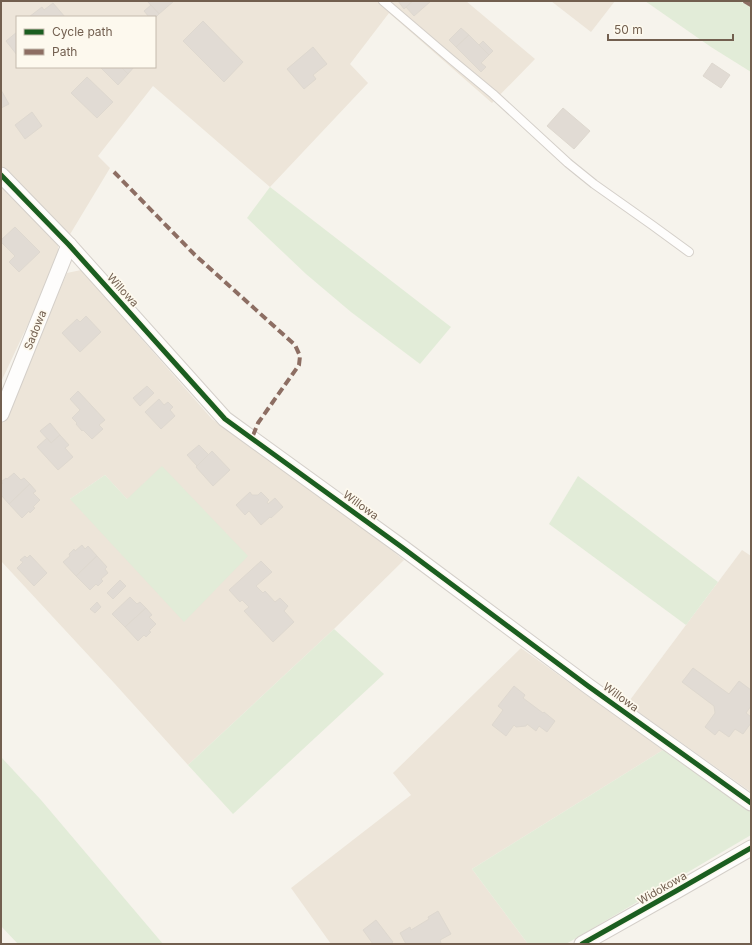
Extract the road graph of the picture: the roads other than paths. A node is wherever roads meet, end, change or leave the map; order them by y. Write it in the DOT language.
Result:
graph roads {
  1 [pos="383,1"];
  2 [pos="1,175"];
  3 [pos="69,245"];
  4 [pos="689,252"];
  5 [pos="1,414"];
  6 [pos="751,803"];
  7 [pos="751,848"];
  8 [pos="582,944"];
  1 -- 4 [label="lane"];
  2 -- 3 [label="street, Willowa"];
  3 -- 5 [label="street, Sadowa"];
  3 -- 6 [label="street, Willowa"];
  7 -- 8 [label="street, Widokowa"];
}
